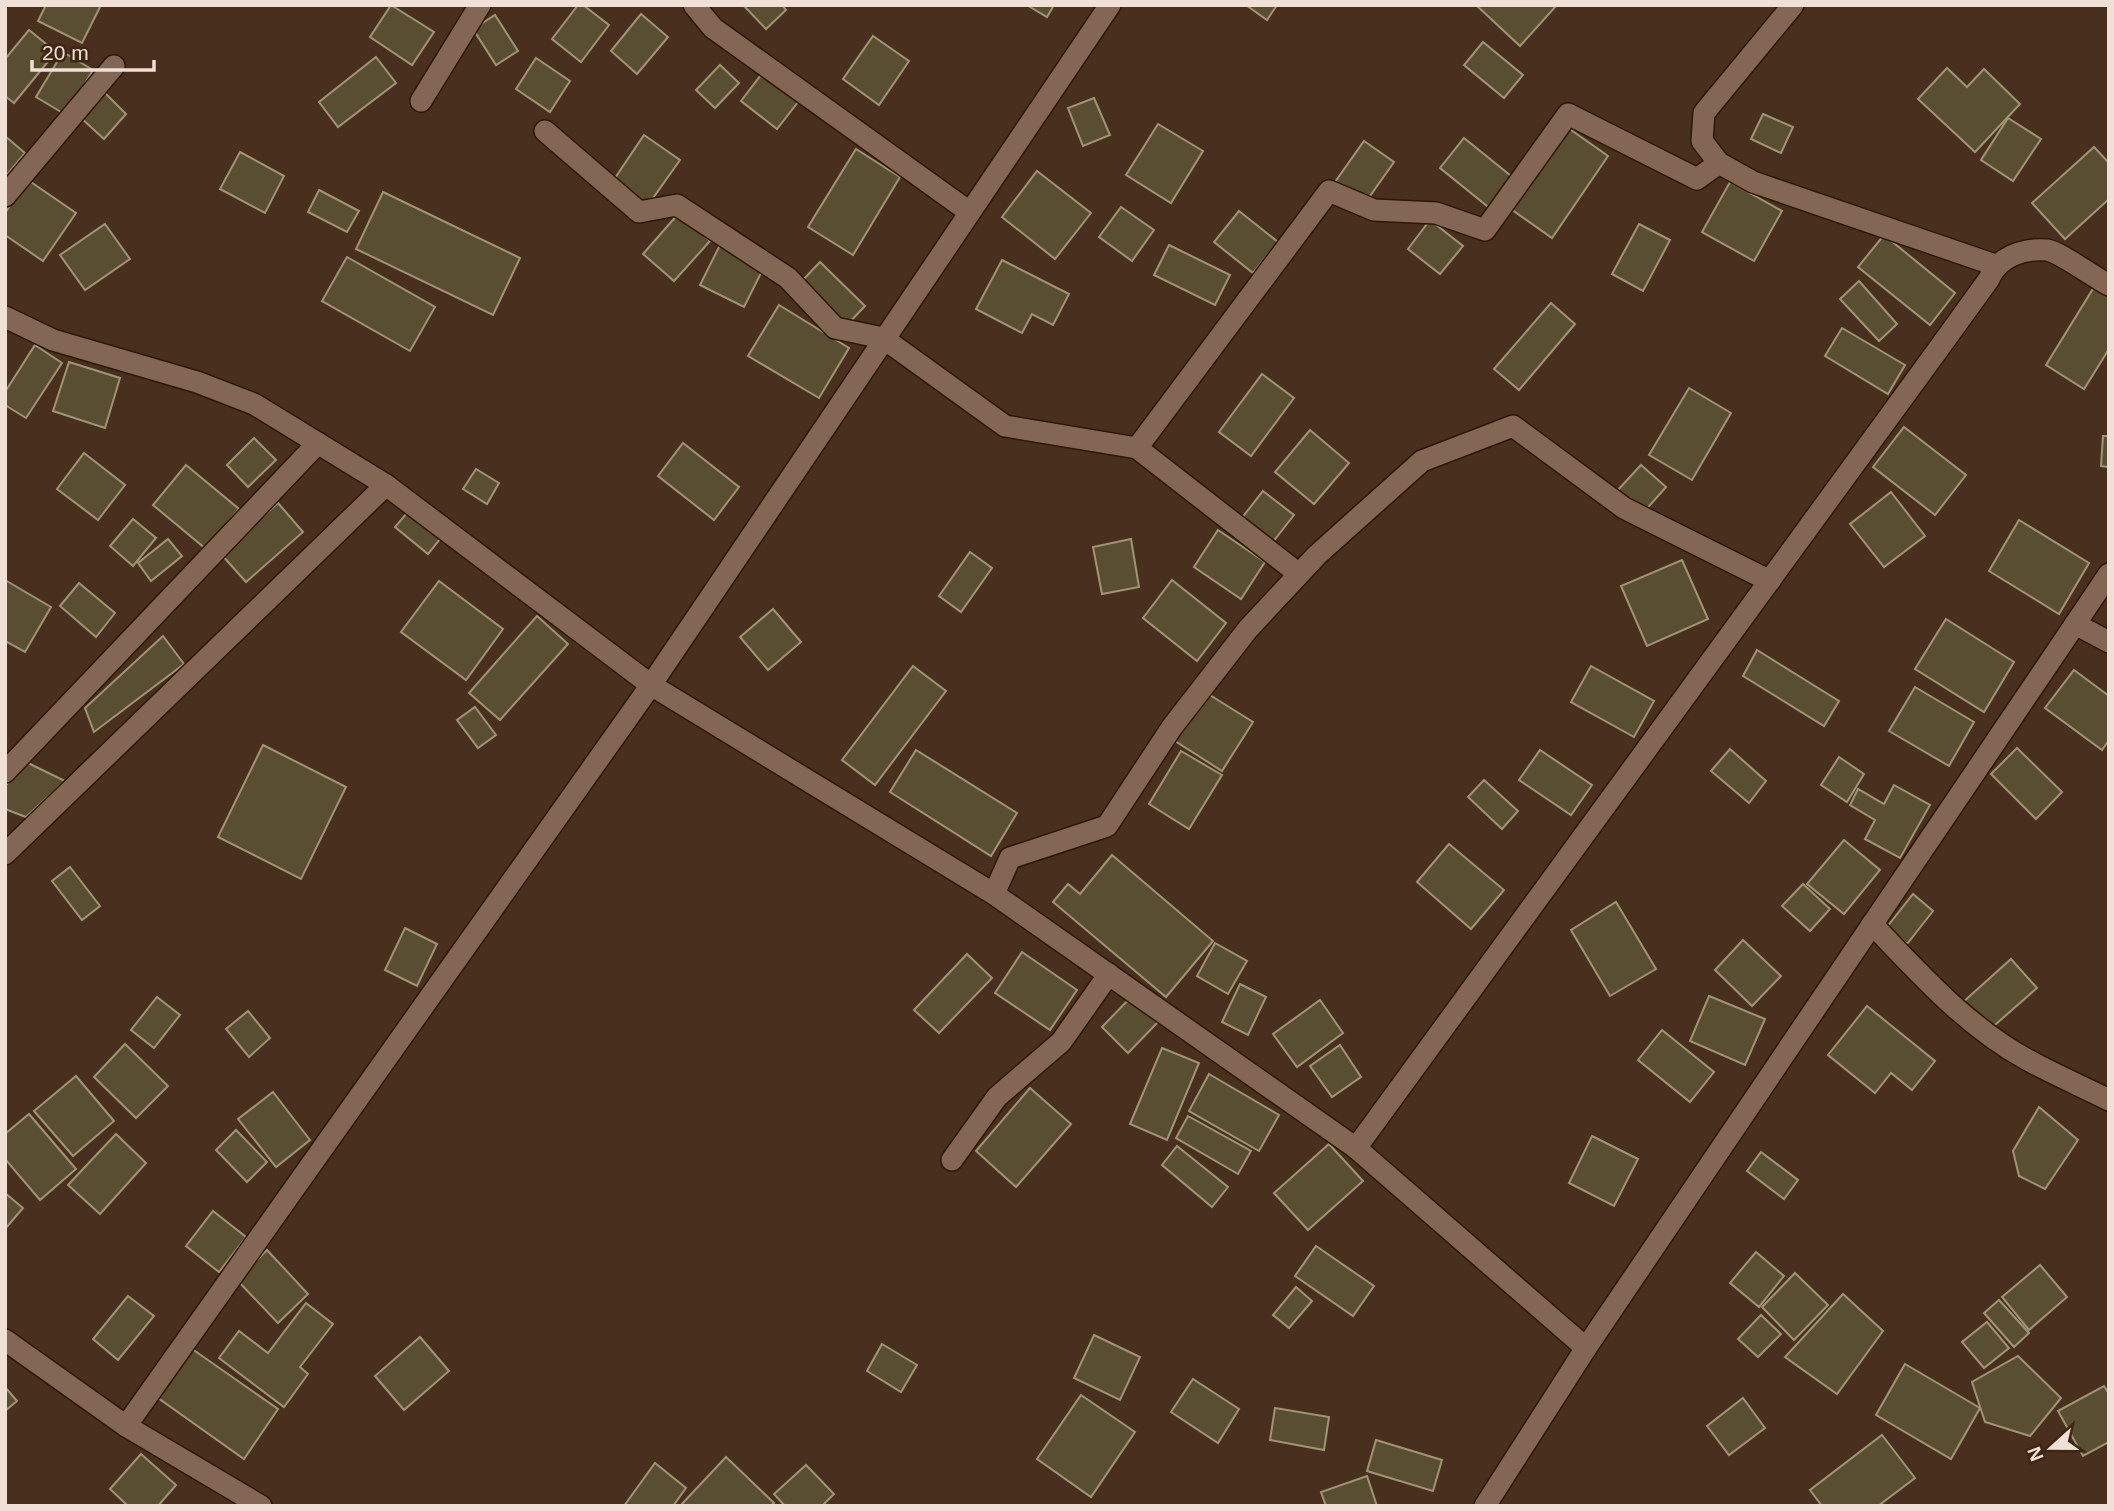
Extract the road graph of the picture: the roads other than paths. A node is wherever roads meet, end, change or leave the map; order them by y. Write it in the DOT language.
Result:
graph roads {
  1 [pos="480,5"];
  2 [pos="695,5"];
  3 [pos="1110,5"];
  4 [pos="1793,5"];
  5 [pos="114,66"];
  6 [pos="421,101"];
  7 [pos="545,131"];
  8 [pos="1719,163"];
  9 [pos="5,196"];
  10 [pos="968,211"];
  11 [pos="1994,265"];
  12 [pos="2109,285"];
  13 [pos="5,317"];
  14 [pos="883,338"];
  15 [pos="318,443"];
  16 [pos="1137,448"];
  17 [pos="386,485"];
  18 [pos="1299,574"];
  19 [pos="2109,574"];
  20 [pos="1770,581"];
  21 [pos="2075,624"];
  22 [pos="2109,642"];
  23 [pos="651,685"];
  24 [pos="5,772"];
  25 [pos="5,854"];
  26 [pos="994,894"];
  27 [pos="1872,925"];
  28 [pos="1109,974"];
  29 [pos="2109,1100"];
  30 [pos="1356,1148"];
  31 [pos="952,1160"];
  32 [pos="5,1340"];
  33 [pos="1586,1348"];
  34 [pos="126,1426"];
  35 [pos="261,1506"];
  36 [pos="1485,1506"];
  1 -- 6 [label="street"];
  2 -- 10 [label="street"];
  3 -- 10 [label="street"];
  4 -- 8 [label="street"];
  5 -- 9 [label="street"];
  7 -- 14 [label="street"];
  8 -- 11 [label="street"];
  8 -- 16 [label="street"];
  10 -- 14 [label="street"];
  11 -- 12 [label="street"];
  11 -- 20 [label="street"];
  13 -- 15 [label="street"];
  14 -- 16 [label="street"];
  14 -- 23 [label="street"];
  15 -- 17 [label="street"];
  15 -- 24 [label="street"];
  16 -- 18 [label="street"];
  17 -- 23 [label="street"];
  17 -- 25 [label="street"];
  18 -- 20 [label="street"];
  18 -- 26 [label="street"];
  19 -- 21 [label="street"];
  20 -- 30 [label="street"];
  21 -- 22 [label="street"];
  21 -- 27 [label="street"];
  23 -- 26 [label="street"];
  23 -- 34 [label="street"];
  26 -- 28 [label="street"];
  27 -- 29 [label="street"];
  27 -- 33 [label="street"];
  28 -- 30 [label="street"];
  28 -- 31 [label="street"];
  30 -- 33 [label="street"];
  32 -- 34 [label="street"];
  33 -- 36 [label="street"];
  34 -- 35 [label="street"];
}
